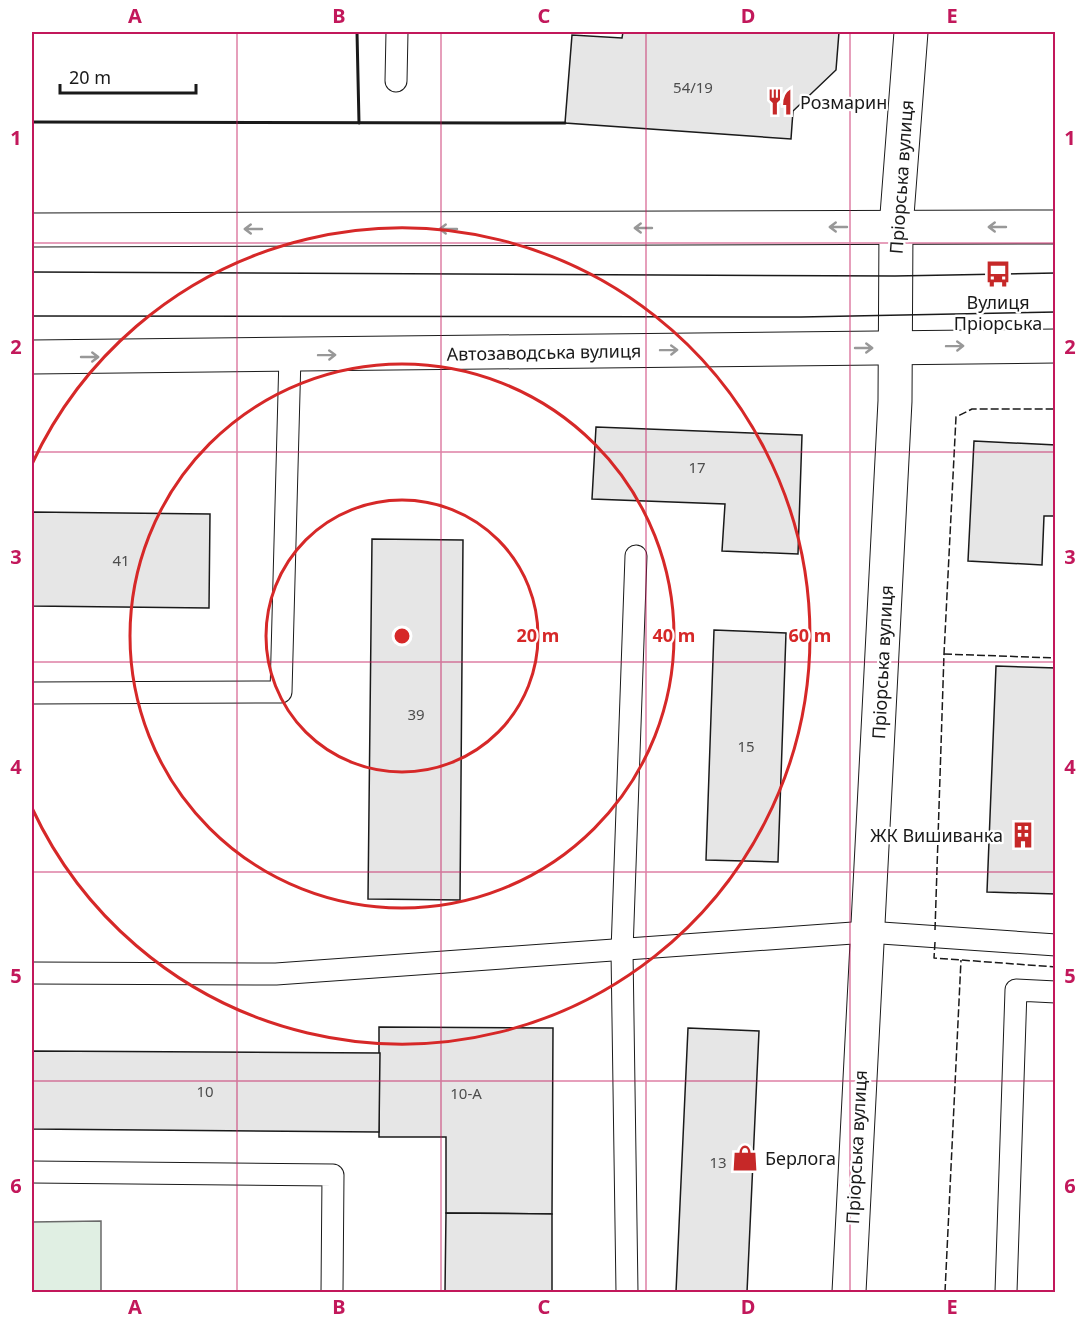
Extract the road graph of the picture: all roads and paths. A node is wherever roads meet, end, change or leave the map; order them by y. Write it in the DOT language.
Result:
graph roads {
  1 [pos="397,32"];
  2 [pos="911,32"];
  3 [pos="396,81"];
  4 [pos="1056,227"];
  5 [pos="896,228"];
  6 [pos="32,230"];
  7 [pos="1056,346"];
  8 [pos="897,348"];
  9 [pos="290,356"];
  10 [pos="32,357"];
  11 [pos="636,556"];
  12 [pos="32,693"];
  13 [pos="867,932"];
  14 [pos="1056,945"];
  15 [pos="622,951"];
  16 [pos="32,973"];
  17 [pos="1056,992"];
  18 [pos="32,1172"];
  19 [pos="332,1293"];
  20 [pos="627,1293"];
  21 [pos="849,1293"];
  22 [pos="1006,1293"];
  1 -- 3 [label="lane"];
  2 -- 5 [label="main road, Пріорська вулиця"];
  4 -- 5 [label="main road, one-way"];
  5 -- 6 [label="main road, one-way"];
  5 -- 8 [label="main road, Пріорська вулиця"];
  8 -- 7 [label="main road, Автозаводська вулиця, one-way"];
  9 -- 8 [label="main road, Автозаводська вулиця, one-way"];
  8 -- 13 [label="main road, Пріорська вулиця"];
  10 -- 9 [label="main road, Автозаводська вулиця, one-way"];
  9 -- 12 [label="lane"];
  11 -- 15 [label="lane"];
  13 -- 14 [label="lane"];
  13 -- 15 [label="lane"];
  13 -- 21 [label="main road, Пріорська вулиця"];
  15 -- 16 [label="lane"];
  15 -- 20 [label="lane"];
  17 -- 22 [label="lane"];
  18 -- 19 [label="lane"];
}
